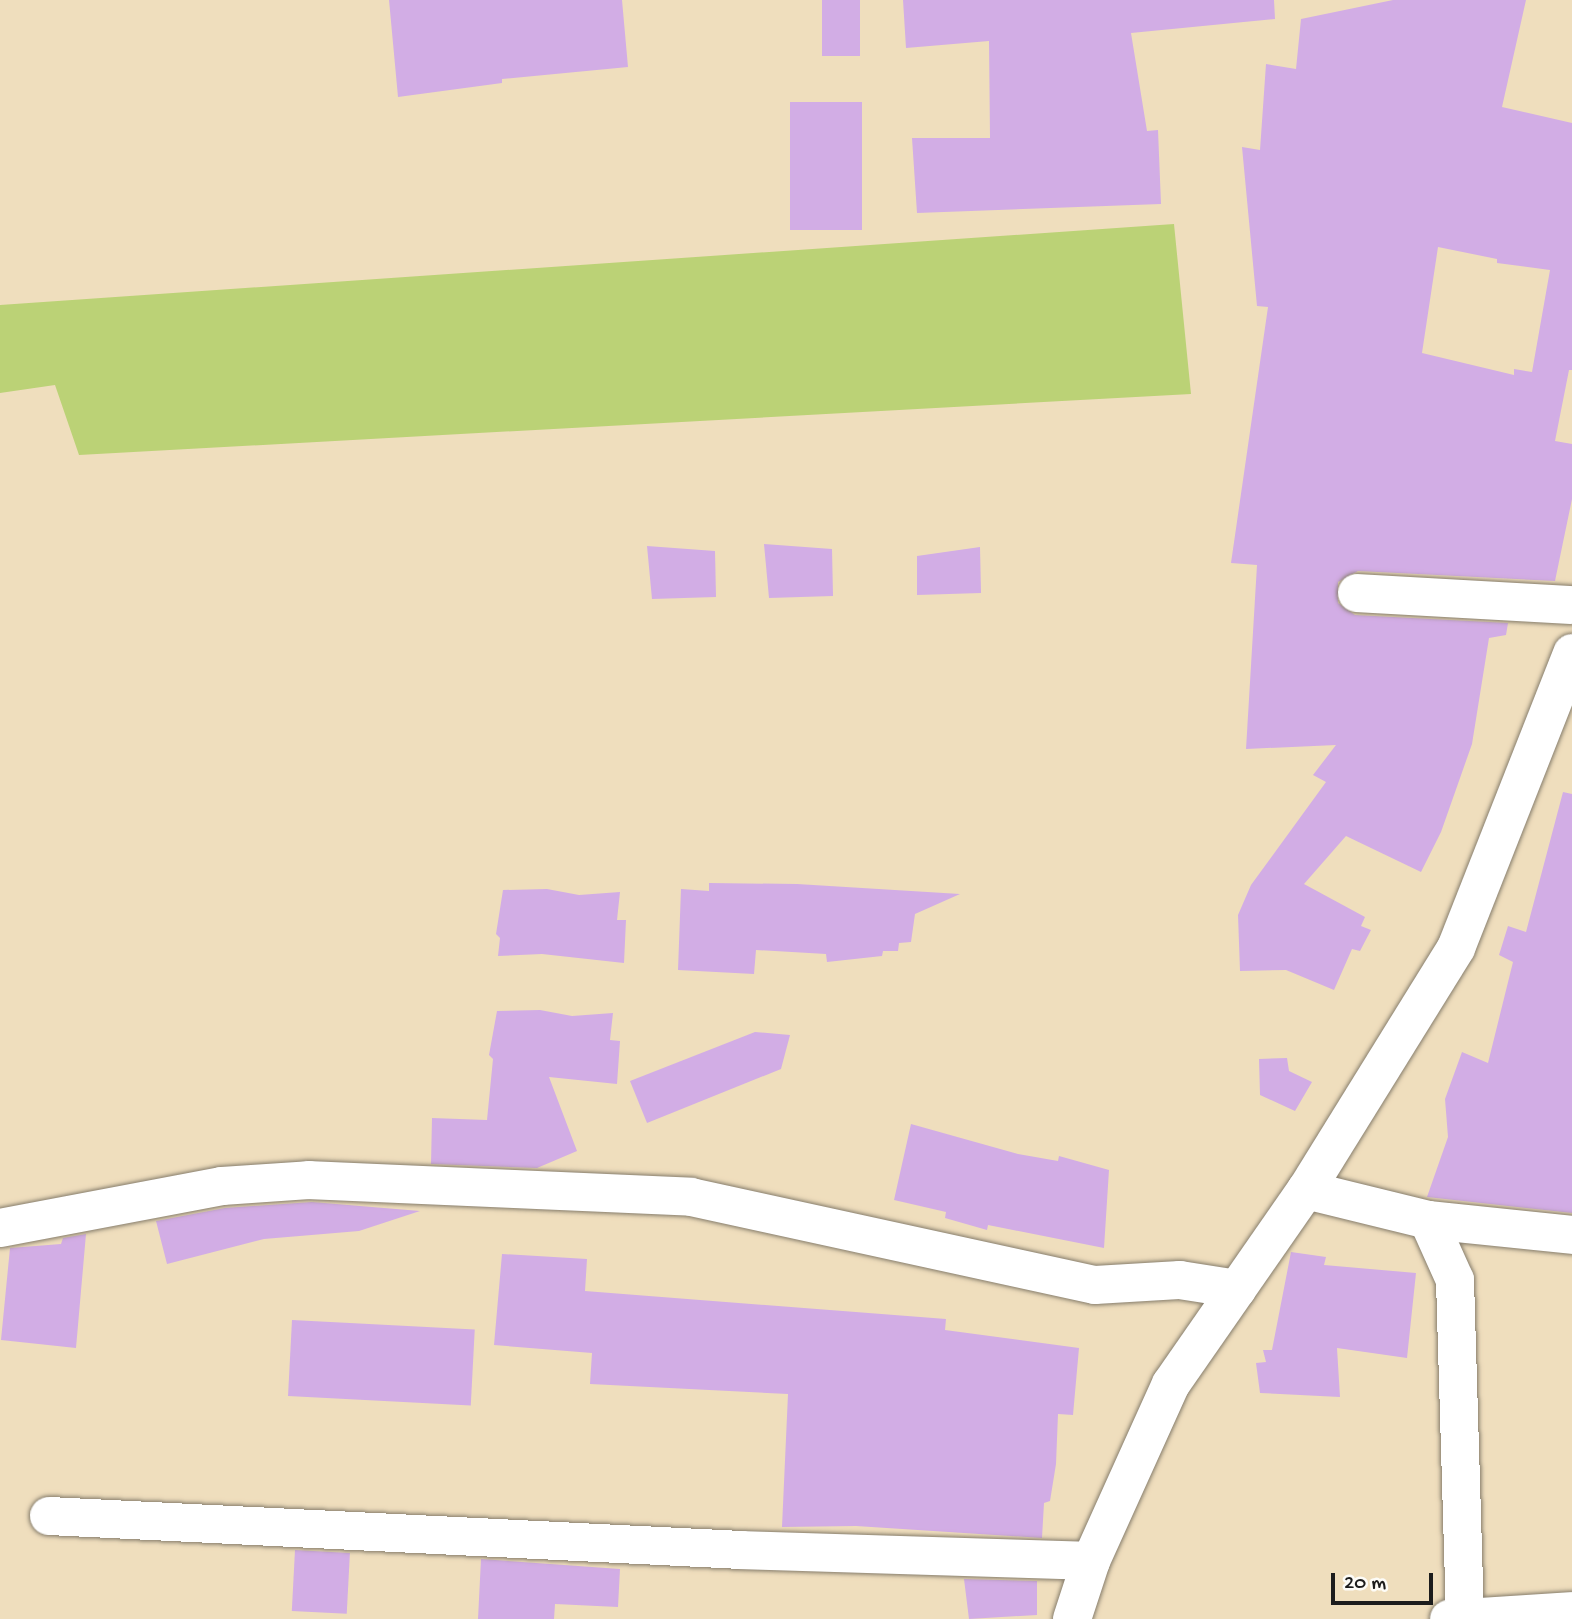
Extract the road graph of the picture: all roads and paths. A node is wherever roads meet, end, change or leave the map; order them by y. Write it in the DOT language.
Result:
graph roads {
  1 [pos="1357,593"];
  2 [pos="1572,605"];
  3 [pos="1572,653"];
  4 [pos="1306,1190"];
  5 [pos="1428,1220"];
  6 [pos="0,1228"];
  7 [pos="1572,1235"];
  8 [pos="1237,1289"];
  9 [pos="49,1516"];
  10 [pos="1091,1561"];
  11 [pos="1572,1611"];
  12 [pos="1459,1618"];
  13 [pos="1072,1619"];
  1 -- 2 [label="street"];
  3 -- 4 [label="street"];
  4 -- 5 [label="street"];
  4 -- 8 [label="street"];
  5 -- 7 [label="street"];
  5 -- 12 [label="street"];
  6 -- 8 [label="street"];
  8 -- 10 [label="street"];
  9 -- 10 [label="street"];
  10 -- 13 [label="street"];
  11 -- 12 [label="street"];
}
